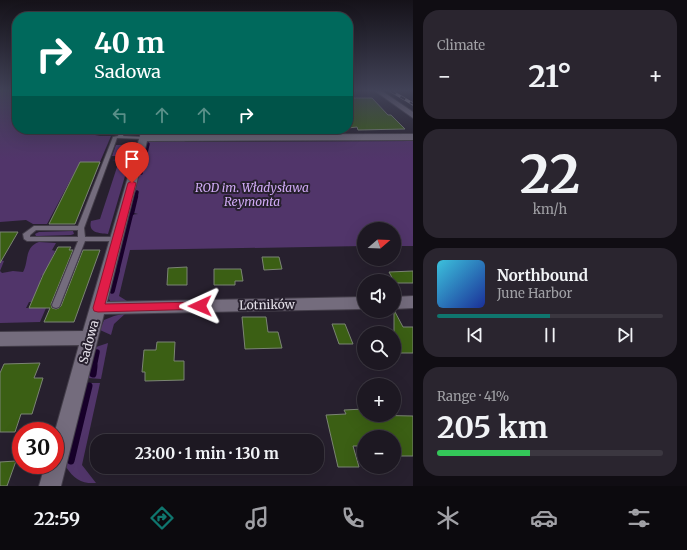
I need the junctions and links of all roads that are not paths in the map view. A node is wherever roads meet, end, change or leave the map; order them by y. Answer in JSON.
{"nodes":[{"id":1,"x":121,"y":134,"type":"edge"},
{"id":2,"x":139,"y":134,"type":"edge"},
{"id":3,"x":145,"y":134,"type":"edge"},
{"id":4,"x":287,"y":134,"type":"edge"},
{"id":5,"x":120,"y":137,"type":"junction"},
{"id":6,"x":413,"y":137,"type":"edge"},
{"id":7,"x":81,"y":228,"type":"junction"},
{"id":8,"x":82,"y":239,"type":"junction"},
{"id":9,"x":117,"y":239,"type":"junction"},
{"id":10,"x":413,"y":302,"type":"edge"},
{"id":11,"x":357,"y":303,"type":"edge"},
{"id":12,"x":401,"y":303,"type":"edge"},
{"id":13,"x":56,"y":305,"type":"dead end"},
{"id":14,"x":98,"y":308,"type":"junction"},
{"id":15,"x":0,"y":338,"type":"edge"},
{"id":16,"x":89,"y":338,"type":"junction"},
{"id":17,"x":50,"y":486,"type":"edge"}],
"edges":[{"from":1,"to":5,"type":"lane"},
{"from":2,"to":5,"type":"lane"},
{"from":3,"to":9,"type":"street","name":"Sadowa"},
{"from":4,"to":6,"type":"street"},
{"from":5,"to":7,"type":"lane"},
{"from":7,"to":8,"type":"lane"},
{"from":7,"to":8,"type":"lane"},
{"from":8,"to":9,"type":"lane"},
{"from":8,"to":13,"type":"lane"},
{"from":9,"to":14,"type":"street","name":"Sadowa"},
{"from":10,"to":12,"type":"street"},
{"from":11,"to":14,"type":"street","name":"Lotników"},
{"from":14,"to":16,"type":"street","name":"Sadowa"},
{"from":15,"to":16,"type":"street"},
{"from":16,"to":17,"type":"street","name":"Sadowa"}]}
